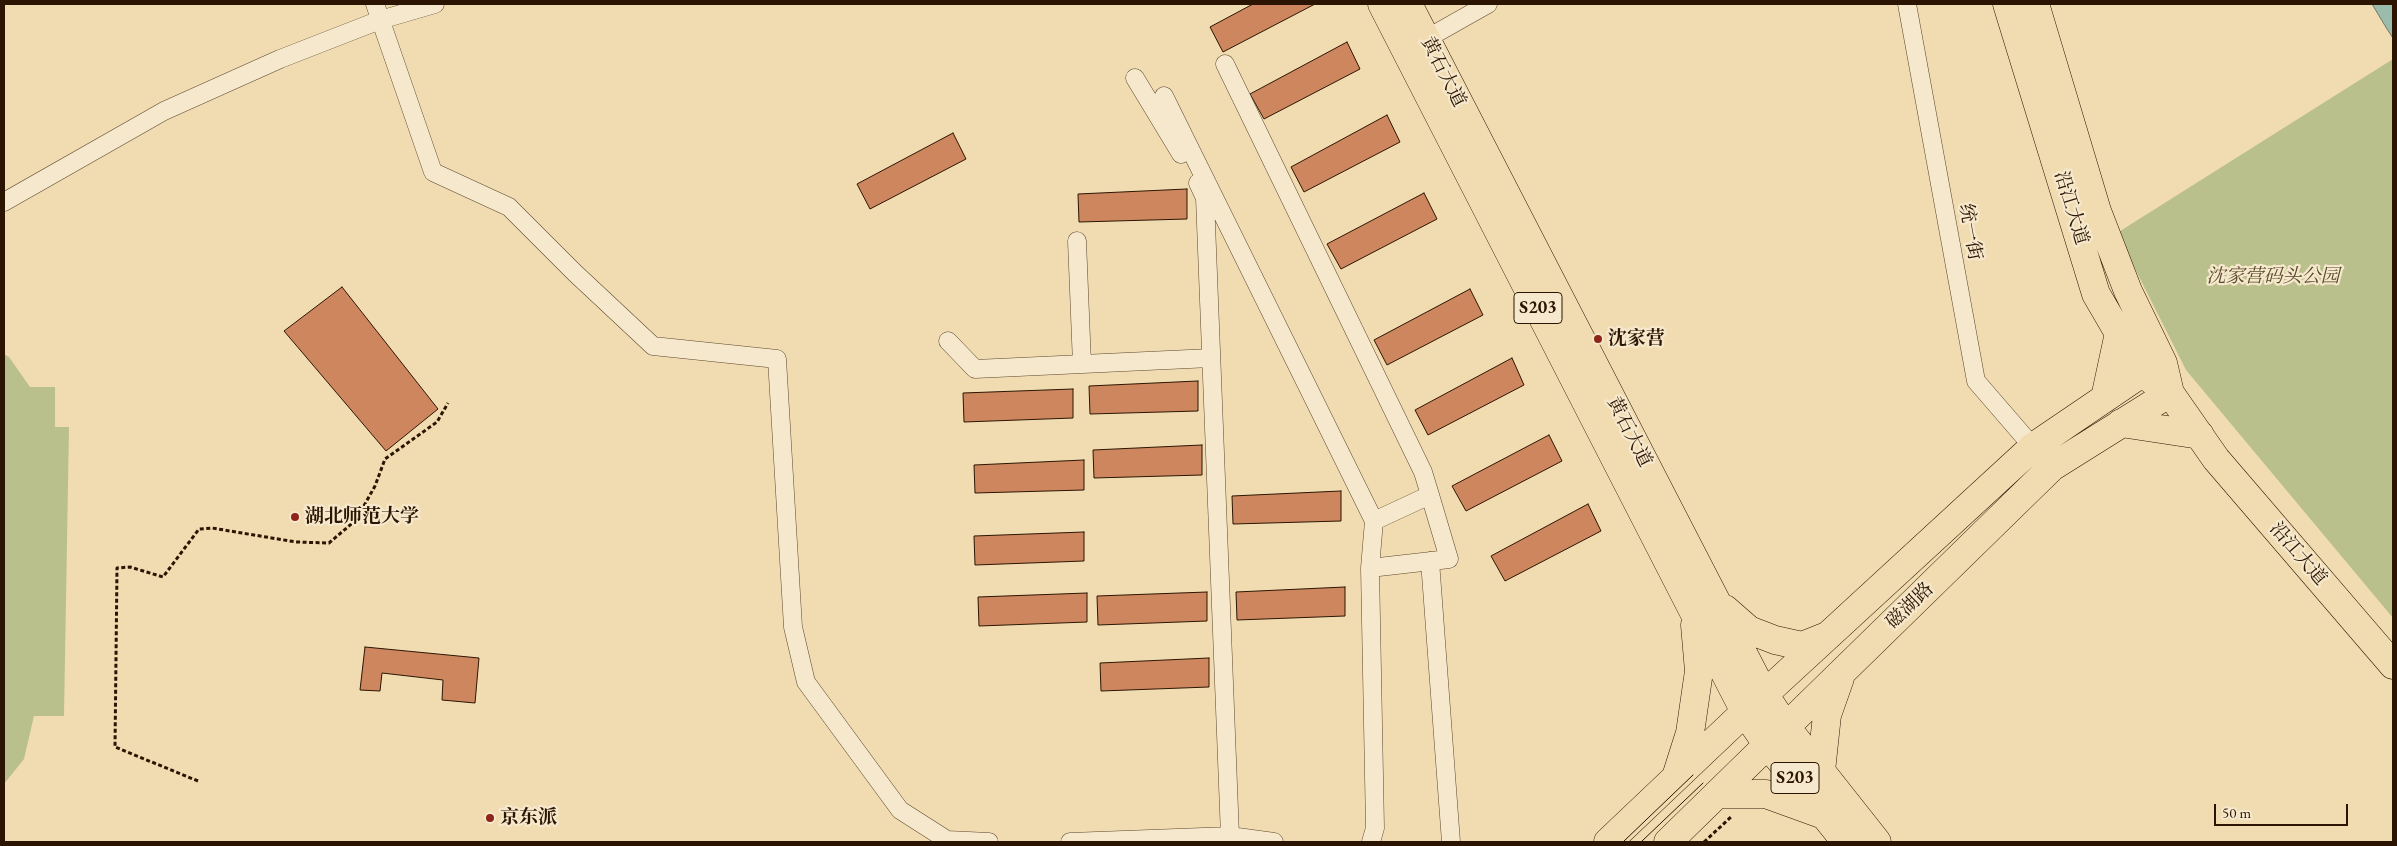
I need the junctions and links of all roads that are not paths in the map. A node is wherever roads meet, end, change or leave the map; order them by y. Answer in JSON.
{"nodes":[{"id":1,"x":435,"y":4,"type":"edge"},
{"id":2,"x":1382,"y":4,"type":"edge"},
{"id":3,"x":1408,"y":4,"type":"edge"},
{"id":4,"x":1488,"y":4,"type":"edge"},
{"id":5,"x":1907,"y":4,"type":"edge"},
{"id":6,"x":2007,"y":4,"type":"edge"},
{"id":7,"x":2035,"y":4,"type":"edge"},
{"id":8,"x":377,"y":12,"type":"edge"},
{"id":9,"x":1426,"y":39,"type":"junction"},
{"id":10,"x":1225,"y":64,"type":"dead end"},
{"id":11,"x":1135,"y":78,"type":"dead end"},
{"id":12,"x":1164,"y":96,"type":"dead end"},
{"id":13,"x":4,"y":202,"type":"edge"},
{"id":14,"x":1076,"y":241,"type":"dead end"},
{"id":15,"x":2119,"y":333,"type":"junction"},
{"id":16,"x":948,"y":341,"type":"dead end"},
{"id":17,"x":1211,"y":358,"type":"junction"},
{"id":18,"x":1082,"y":364,"type":"junction"},
{"id":19,"x":2142,"y":373,"type":"junction"},
{"id":20,"x":2170,"y":393,"type":"junction"},
{"id":21,"x":2105,"y":398,"type":"junction"},
{"id":22,"x":2122,"y":423,"type":"junction"},
{"id":23,"x":2200,"y":435,"type":"junction"},
{"id":24,"x":2033,"y":447,"type":"junction"},
{"id":25,"x":1430,"y":495,"type":"junction"},
{"id":26,"x":1374,"y":521,"type":"junction"},
{"id":27,"x":1430,"y":561,"type":"junction"},
{"id":28,"x":1370,"y":568,"type":"junction"},
{"id":29,"x":1705,"y":606,"type":"junction"},
{"id":30,"x":1828,"y":635,"type":"junction"},
{"id":31,"x":2393,"y":665,"type":"edge"},
{"id":32,"x":1841,"y":673,"type":"junction"},
{"id":33,"x":1755,"y":703,"type":"junction"},
{"id":34,"x":1777,"y":735,"type":"junction"},
{"id":35,"x":1821,"y":771,"type":"junction"},
{"id":36,"x":1676,"y":778,"type":"junction"},
{"id":37,"x":1717,"y":794,"type":"junction"},
{"id":38,"x":1825,"y":816,"type":"junction"},
{"id":39,"x":1230,"y":836,"type":"junction"},
{"id":40,"x":989,"y":842,"type":"edge"},
{"id":41,"x":1070,"y":842,"type":"edge"},
{"id":42,"x":1274,"y":842,"type":"edge"},
{"id":43,"x":1371,"y":842,"type":"edge"},
{"id":44,"x":1451,"y":842,"type":"edge"},
{"id":45,"x":1608,"y":842,"type":"edge"},
{"id":46,"x":1668,"y":842,"type":"edge"},
{"id":47,"x":1846,"y":842,"type":"edge"},
{"id":48,"x":1877,"y":842,"type":"edge"}],
"edges":[{"from":1,"to":8,"type":"street"},
{"from":2,"to":29,"type":"main road","name":"黄石大道","number":"S203"},
{"from":3,"to":9,"type":"main road","name":"黄石大道","number":"S203"},
{"from":4,"to":9,"type":"street"},
{"from":5,"to":24,"type":"street","name":"统一街"},
{"from":6,"to":15,"type":"main road","name":"沿江大道"},
{"from":7,"to":20,"type":"main road","name":"沿江大道"},
{"from":8,"to":13,"type":"street"},
{"from":8,"to":40,"type":"street"},
{"from":9,"to":29,"type":"main road","name":"黄石大道","number":"S203"},
{"from":10,"to":25,"type":"street"},
{"from":11,"to":17,"type":"street"},
{"from":12,"to":26,"type":"street"},
{"from":14,"to":18,"type":"street"},
{"from":15,"to":19,"type":"main road","name":"沿江大道"},
{"from":15,"to":21,"type":"main road"},
{"from":16,"to":18,"type":"street"},
{"from":17,"to":18,"type":"street"},
{"from":17,"to":39,"type":"street"},
{"from":19,"to":20,"type":"main road","name":"沿江大道"},
{"from":19,"to":21,"type":"main road","name":"磁湖路"},
{"from":20,"to":22,"type":"main road","name":"磁湖路"},
{"from":20,"to":23,"type":"main road","name":"沿江大道"},
{"from":21,"to":24,"type":"main road","name":"磁湖路"},
{"from":22,"to":23,"type":"main road"},
{"from":22,"to":32,"type":"main road","name":"磁湖路"},
{"from":23,"to":31,"type":"main road","name":"沿江大道"},
{"from":24,"to":30,"type":"main road","name":"磁湖路"},
{"from":25,"to":26,"type":"street"},
{"from":25,"to":27,"type":"street"},
{"from":26,"to":28,"type":"street"},
{"from":27,"to":28,"type":"street"},
{"from":27,"to":44,"type":"street"},
{"from":28,"to":43,"type":"street"},
{"from":29,"to":30,"type":"main road"},
{"from":29,"to":33,"type":"main road","name":"黄石大道","number":"S203"},
{"from":29,"to":36,"type":"main road"},
{"from":30,"to":33,"type":"main road","name":"磁湖路"},
{"from":32,"to":34,"type":"main road","name":"磁湖路"},
{"from":32,"to":35,"type":"main road"},
{"from":33,"to":34,"type":"main road","name":"黄石大道","number":"S203"},
{"from":33,"to":36,"type":"main road","name":"磁湖路"},
{"from":34,"to":35,"type":"main road","name":"黄石大道","number":"S203"},
{"from":34,"to":37,"type":"main road","name":"磁湖路"},
{"from":34,"to":38,"type":"main road","name":"黄石大道","number":"S203"},
{"from":35,"to":48,"type":"main road","name":"黄石大道","number":"S203"},
{"from":36,"to":45,"type":"main road","name":"磁湖路"},
{"from":37,"to":38,"type":"main road"},
{"from":37,"to":46,"type":"main road","name":"磁湖路"},
{"from":38,"to":47,"type":"main road","name":"黄石大道","number":"S203"},
{"from":39,"to":41,"type":"street"},
{"from":39,"to":42,"type":"street"}]}
